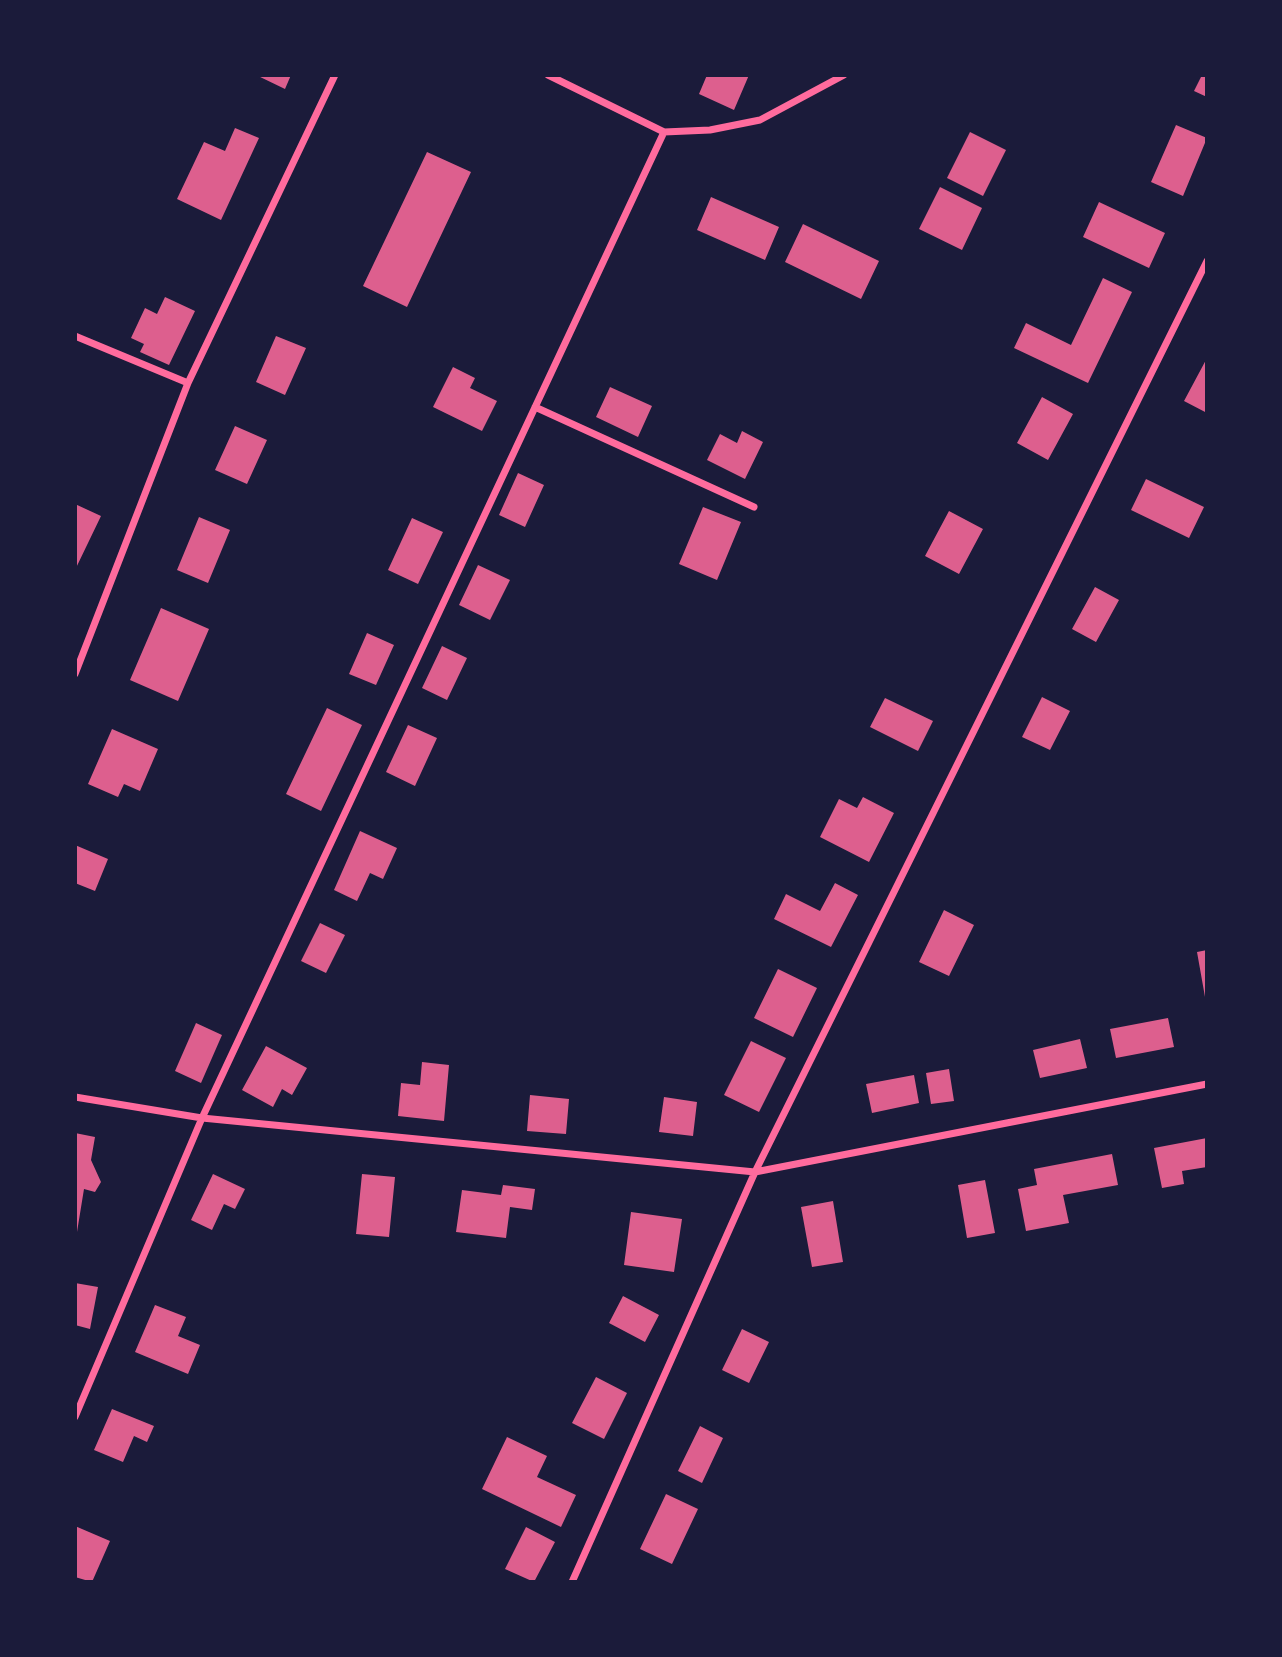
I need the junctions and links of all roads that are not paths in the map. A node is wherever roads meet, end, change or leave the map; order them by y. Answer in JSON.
{"nodes":[{"id":1,"x":335,"y":75,"type":"edge"},
{"id":2,"x":548,"y":75,"type":"edge"},
{"id":3,"x":844,"y":75,"type":"edge"},
{"id":4,"x":664,"y":132,"type":"junction"},
{"id":5,"x":1207,"y":261,"type":"edge"},
{"id":6,"x":75,"y":336,"type":"edge"},
{"id":7,"x":188,"y":383,"type":"junction"},
{"id":8,"x":535,"y":407,"type":"junction"},
{"id":9,"x":754,"y":507,"type":"dead end"},
{"id":10,"x":75,"y":674,"type":"edge"},
{"id":11,"x":1207,"y":1084,"type":"edge"},
{"id":12,"x":75,"y":1097,"type":"edge"},
{"id":13,"x":202,"y":1118,"type":"junction"},
{"id":14,"x":755,"y":1172,"type":"junction"},
{"id":15,"x":75,"y":1417,"type":"edge"},
{"id":16,"x":572,"y":1582,"type":"edge"}],
"edges":[{"from":1,"to":7,"type":"street"},
{"from":2,"to":4,"type":"street"},
{"from":3,"to":4,"type":"street"},
{"from":4,"to":8,"type":"street"},
{"from":5,"to":14,"type":"street"},
{"from":6,"to":7,"type":"street"},
{"from":7,"to":10,"type":"street"},
{"from":8,"to":9,"type":"street"},
{"from":8,"to":13,"type":"street"},
{"from":11,"to":14,"type":"street"},
{"from":12,"to":13,"type":"street"},
{"from":13,"to":14,"type":"street"},
{"from":13,"to":15,"type":"street"},
{"from":14,"to":16,"type":"street"}]}
